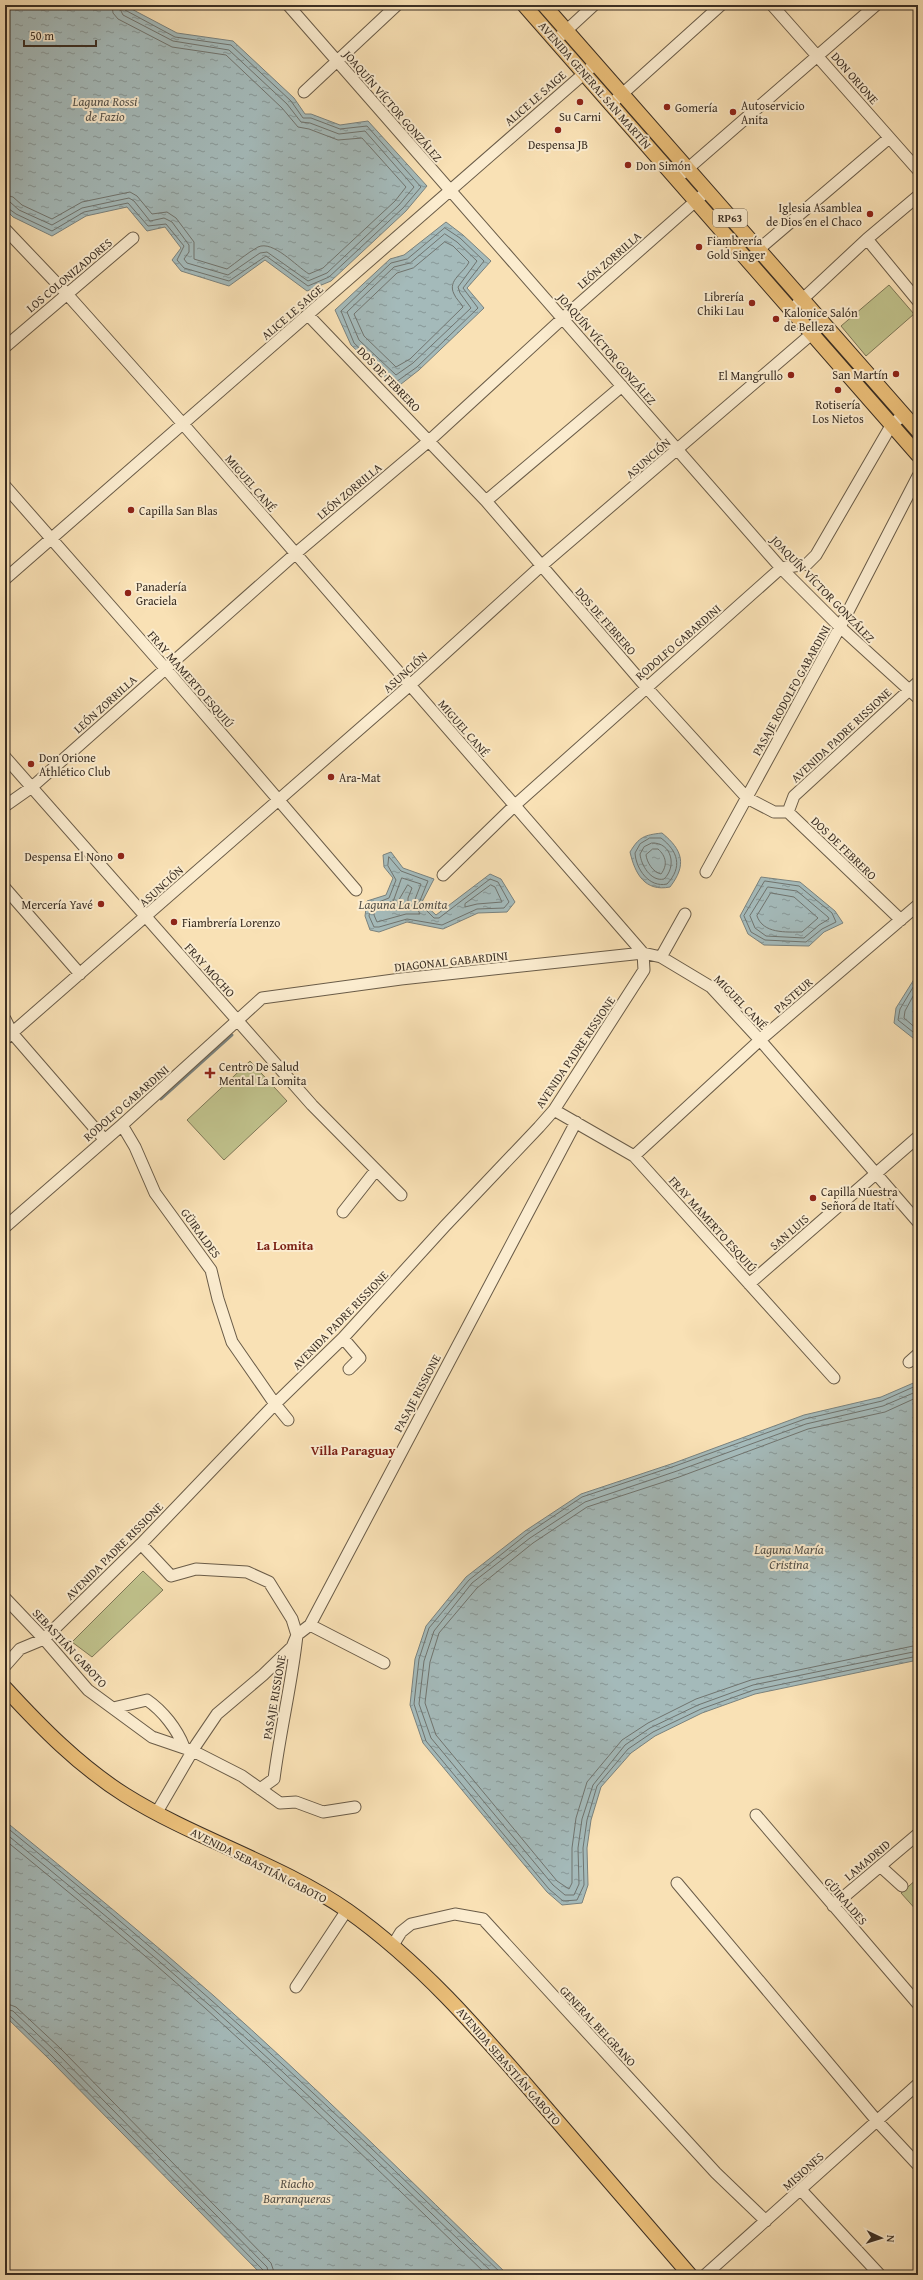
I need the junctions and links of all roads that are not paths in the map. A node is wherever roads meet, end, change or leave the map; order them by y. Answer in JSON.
{"nodes":[{"id":1,"x":288,"y":5,"type":"edge"},
{"id":2,"x":397,"y":5,"type":"edge"},
{"id":3,"x":524,"y":5,"type":"edge"},
{"id":4,"x":544,"y":5,"type":"edge"},
{"id":5,"x":594,"y":5,"type":"edge"},
{"id":6,"x":721,"y":5,"type":"edge"},
{"id":7,"x":772,"y":5,"type":"edge"},
{"id":8,"x":876,"y":5,"type":"edge"},
{"id":9,"x":566,"y":31,"type":"junction"},
{"id":10,"x":556,"y":41,"type":"junction"},
{"id":11,"x":817,"y":54,"type":"junction"},
{"id":12,"x":336,"y":60,"type":"junction"},
{"id":13,"x":595,"y":64,"type":"junction"},
{"id":14,"x":583,"y":74,"type":"junction"},
{"id":15,"x":304,"y":92,"type":"dead end"},
{"id":16,"x":621,"y":95,"type":"junction"},
{"id":17,"x":610,"y":105,"type":"junction"},
{"id":18,"x":889,"y":138,"type":"junction"},
{"id":19,"x":918,"y":170,"type":"edge"},
{"id":20,"x":682,"y":174,"type":"junction"},
{"id":21,"x":448,"y":190,"type":"junction"},
{"id":22,"x":702,"y":196,"type":"junction"},
{"id":23,"x":918,"y":196,"type":"edge"},
{"id":24,"x":5,"y":229,"type":"edge"},
{"id":25,"x":133,"y":238,"type":"dead end"},
{"id":26,"x":867,"y":239,"type":"junction"},
{"id":27,"x":758,"y":250,"type":"junction"},
{"id":28,"x":66,"y":294,"type":"junction"},
{"id":29,"x":918,"y":301,"type":"edge"},
{"id":30,"x":796,"y":306,"type":"junction"},
{"id":31,"x":308,"y":315,"type":"junction"},
{"id":32,"x":563,"y":318,"type":"junction"},
{"id":33,"x":822,"y":325,"type":"junction"},
{"id":34,"x":812,"y":334,"type":"junction"},
{"id":35,"x":5,"y":347,"type":"edge"},
{"id":36,"x":622,"y":386,"type":"junction"},
{"id":37,"x":904,"y":415,"type":"junction"},
{"id":38,"x":183,"y":424,"type":"junction"},
{"id":39,"x":892,"y":424,"type":"junction"},
{"id":40,"x":918,"y":431,"type":"edge"},
{"id":41,"x":430,"y":440,"type":"junction"},
{"id":42,"x":677,"y":450,"type":"junction"},
{"id":43,"x":918,"y":455,"type":"edge"},
{"id":44,"x":918,"y":476,"type":"edge"},
{"id":45,"x":5,"y":486,"type":"edge"},
{"id":46,"x":486,"y":502,"type":"junction"},
{"id":47,"x":51,"y":538,"type":"junction"},
{"id":48,"x":295,"y":554,"type":"junction"},
{"id":49,"x":541,"y":566,"type":"junction"},
{"id":50,"x":781,"y":568,"type":"junction"},
{"id":51,"x":5,"y":579,"type":"edge"},
{"id":52,"x":840,"y":627,"type":"junction"},
{"id":53,"x":165,"y":668,"type":"junction"},
{"id":54,"x":410,"y":685,"type":"junction"},
{"id":55,"x":914,"y":686,"type":"edge"},
{"id":56,"x":646,"y":687,"type":"junction"},
{"id":57,"x":918,"y":698,"type":"edge"},
{"id":58,"x":5,"y":758,"type":"edge"},
{"id":59,"x":32,"y":787,"type":"junction"},
{"id":60,"x":747,"y":798,"type":"junction"},
{"id":61,"x":278,"y":800,"type":"junction"},
{"id":62,"x":5,"y":806,"type":"edge"},
{"id":63,"x":514,"y":806,"type":"junction"},
{"id":64,"x":788,"y":812,"type":"junction"},
{"id":65,"x":706,"y":872,"type":"dead end"},
{"id":66,"x":443,"y":875,"type":"dead end"},
{"id":67,"x":5,"y":888,"type":"edge"},
{"id":68,"x":356,"y":890,"type":"dead end"},
{"id":69,"x":918,"y":905,"type":"edge"},
{"id":70,"x":685,"y":914,"type":"dead end"},
{"id":71,"x":146,"y":918,"type":"junction"},
{"id":72,"x":901,"y":920,"type":"junction"},
{"id":73,"x":643,"y":953,"type":"junction"},
{"id":74,"x":661,"y":957,"type":"junction"},
{"id":75,"x":80,"y":974,"type":"junction"},
{"id":76,"x":262,"y":998,"type":"joint"},
{"id":77,"x":5,"y":1019,"type":"edge"},
{"id":78,"x":238,"y":1021,"type":"junction"},
{"id":79,"x":9,"y":1036,"type":"edge"},
{"id":80,"x":760,"y":1040,"type":"junction"},
{"id":81,"x":554,"y":1110,"type":"junction"},
{"id":82,"x":576,"y":1122,"type":"junction"},
{"id":83,"x":122,"y":1125,"type":"junction"},
{"id":84,"x":918,"y":1137,"type":"edge"},
{"id":85,"x":104,"y":1139,"type":"junction"},
{"id":86,"x":634,"y":1156,"type":"junction"},
{"id":87,"x":376,"y":1170,"type":"junction"},
{"id":88,"x":877,"y":1174,"type":"junction"},
{"id":89,"x":401,"y":1195,"type":"dead end"},
{"id":90,"x":343,"y":1212,"type":"dead end"},
{"id":91,"x":918,"y":1222,"type":"edge"},
{"id":92,"x":5,"y":1227,"type":"edge"},
{"id":93,"x":749,"y":1284,"type":"junction"},
{"id":94,"x":343,"y":1338,"type":"junction"},
{"id":95,"x":918,"y":1354,"type":"edge"},
{"id":96,"x":909,"y":1362,"type":"dead end"},
{"id":97,"x":349,"y":1369,"type":"dead end"},
{"id":98,"x":834,"y":1378,"type":"dead end"},
{"id":99,"x":275,"y":1404,"type":"junction"},
{"id":100,"x":288,"y":1420,"type":"dead end"},
{"id":101,"x":141,"y":1544,"type":"junction"},
{"id":102,"x":5,"y":1598,"type":"edge"},
{"id":103,"x":310,"y":1625,"type":"junction"},
{"id":104,"x":297,"y":1635,"type":"junction"},
{"id":105,"x":44,"y":1639,"type":"junction"},
{"id":106,"x":384,"y":1663,"type":"dead end"},
{"id":107,"x":5,"y":1666,"type":"edge"},
{"id":108,"x":5,"y":1688,"type":"edge"},
{"id":109,"x":113,"y":1708,"type":"junction"},
{"id":110,"x":189,"y":1749,"type":"junction"},
{"id":111,"x":260,"y":1789,"type":"junction"},
{"id":112,"x":355,"y":1807,"type":"dead end"},
{"id":113,"x":157,"y":1812,"type":"junction"},
{"id":114,"x":756,"y":1815,"type":"dead end"},
{"id":115,"x":918,"y":1834,"type":"edge"},
{"id":116,"x":880,"y":1866,"type":"junction"},
{"id":117,"x":677,"y":1883,"type":"dead end"},
{"id":118,"x":902,"y":1886,"type":"dead end"},
{"id":119,"x":833,"y":1906,"type":"junction"},
{"id":120,"x":347,"y":1910,"type":"junction"},
{"id":121,"x":393,"y":1945,"type":"junction"},
{"id":122,"x":296,"y":1987,"type":"dead end"},
{"id":123,"x":918,"y":2004,"type":"edge"},
{"id":124,"x":918,"y":2084,"type":"edge"},
{"id":125,"x":877,"y":2120,"type":"junction"},
{"id":126,"x":918,"y":2165,"type":"edge"},
{"id":127,"x":802,"y":2190,"type":"junction"},
{"id":128,"x":766,"y":2221,"type":"junction"},
{"id":129,"x":690,"y":2275,"type":"edge"},
{"id":130,"x":705,"y":2275,"type":"edge"},
{"id":131,"x":880,"y":2275,"type":"edge"}],
"edges":[{"from":1,"to":12,"type":"street","name":"JOAQUÍN VÍCTOR GONZÁLEZ"},
{"from":2,"to":12,"type":"street"},
{"from":3,"to":10,"type":"main road","name":"AVENIDA GENERAL SAN MARTÍN","number":"RP63"},
{"from":4,"to":9,"type":"main road","name":"AVENIDA GENERAL SAN MARTÍN","number":"RP63"},
{"from":5,"to":9,"type":"street"},
{"from":6,"to":16,"type":"street"},
{"from":7,"to":11,"type":"street","name":"DON ORIONE"},
{"from":8,"to":11,"type":"street"},
{"from":9,"to":10,"type":"street"},
{"from":9,"to":13,"type":"main road","name":"AVENIDA GENERAL SAN MARTÍN","number":"RP63"},
{"from":10,"to":14,"type":"main road","name":"AVENIDA GENERAL SAN MARTÍN","number":"RP63"},
{"from":11,"to":18,"type":"street","name":"DON ORIONE"},
{"from":11,"to":20,"type":"street"},
{"from":12,"to":15,"type":"street"},
{"from":12,"to":21,"type":"street","name":"JOAQUÍN VÍCTOR GONZÁLEZ"},
{"from":13,"to":14,"type":"street","name":"ALICE LE SAIGE"},
{"from":13,"to":16,"type":"main road","name":"AVENIDA GENERAL SAN MARTÍN","number":"RP63"},
{"from":14,"to":17,"type":"main road","name":"AVENIDA GENERAL SAN MARTÍN","number":"RP63"},
{"from":14,"to":21,"type":"street","name":"ALICE LE SAIGE"},
{"from":16,"to":17,"type":"street"},
{"from":16,"to":20,"type":"main road","name":"AVENIDA GENERAL SAN MARTÍN","number":"RP63"},
{"from":17,"to":20,"type":"main road","name":"AVENIDA GENERAL SAN MARTÍN","number":"RP63"},
{"from":18,"to":19,"type":"street","name":"DON ORIONE"},
{"from":18,"to":27,"type":"street"},
{"from":20,"to":22,"type":"main road","name":"AVENIDA GENERAL SAN MARTÍN","number":"RP63"},
{"from":21,"to":31,"type":"street","name":"ALICE LE SAIGE"},
{"from":21,"to":32,"type":"street","name":"JOAQUÍN VÍCTOR GONZÁLEZ"},
{"from":22,"to":27,"type":"main road","name":"AVENIDA GENERAL SAN MARTÍN","number":"RP63"},
{"from":22,"to":30,"type":"main road","name":"AVENIDA GENERAL SAN MARTÍN","number":"RP63"},
{"from":22,"to":32,"type":"street","name":"LEÓN ZORRILLA"},
{"from":23,"to":26,"type":"street"},
{"from":24,"to":28,"type":"street","name":"MIGUEL CANÉ"},
{"from":25,"to":28,"type":"street","name":"LOS COLONIZADORES"},
{"from":26,"to":29,"type":"street"},
{"from":26,"to":30,"type":"street"},
{"from":27,"to":30,"type":"main road","name":"AVENIDA GENERAL SAN MARTÍN","number":"RP63"},
{"from":28,"to":35,"type":"street","name":"LOS COLONIZADORES"},
{"from":28,"to":38,"type":"street","name":"MIGUEL CANÉ"},
{"from":30,"to":33,"type":"main road","name":"AVENIDA GENERAL SAN MARTÍN","number":"RP63"},
{"from":30,"to":34,"type":"main road","name":"AVENIDA GENERAL SAN MARTÍN","number":"RP63"},
{"from":31,"to":38,"type":"street","name":"ALICE LE SAIGE"},
{"from":31,"to":41,"type":"street","name":"DOS DE FEBRERO"},
{"from":32,"to":36,"type":"street","name":"JOAQUÍN VÍCTOR GONZÁLEZ"},
{"from":32,"to":41,"type":"street","name":"LEÓN ZORRILLA"},
{"from":33,"to":34,"type":"street","name":"ASUNCIÓN"},
{"from":33,"to":37,"type":"main road","name":"AVENIDA GENERAL SAN MARTÍN","number":"RP63"},
{"from":34,"to":39,"type":"main road","name":"AVENIDA GENERAL SAN MARTÍN","number":"RP63"},
{"from":34,"to":42,"type":"street","name":"ASUNCIÓN"},
{"from":36,"to":42,"type":"street","name":"JOAQUÍN VÍCTOR GONZÁLEZ"},
{"from":36,"to":46,"type":"street"},
{"from":37,"to":39,"type":"street"},
{"from":37,"to":40,"type":"main road","name":"AVENIDA GENERAL SAN MARTÍN","number":"RP63"},
{"from":38,"to":47,"type":"street","name":"ALICE LE SAIGE"},
{"from":38,"to":48,"type":"street","name":"MIGUEL CANÉ"},
{"from":39,"to":43,"type":"main road","name":"AVENIDA GENERAL SAN MARTÍN","number":"RP63"},
{"from":39,"to":50,"type":"street"},
{"from":41,"to":46,"type":"street","name":"DOS DE FEBRERO"},
{"from":41,"to":48,"type":"street","name":"LEÓN ZORRILLA"},
{"from":42,"to":49,"type":"street","name":"ASUNCIÓN"},
{"from":42,"to":50,"type":"street","name":"JOAQUÍN VÍCTOR GONZÁLEZ"},
{"from":44,"to":52,"type":"street","name":"PASAJE RODOLFO GABARDINI"},
{"from":45,"to":47,"type":"street","name":"FRAY MAMERTO ESQUIÚ"},
{"from":46,"to":49,"type":"street","name":"DOS DE FEBRERO"},
{"from":47,"to":51,"type":"street","name":"ALICE LE SAIGE"},
{"from":47,"to":53,"type":"street","name":"FRAY MAMERTO ESQUIÚ"},
{"from":48,"to":53,"type":"street","name":"LEÓN ZORRILLA"},
{"from":48,"to":54,"type":"street","name":"MIGUEL CANÉ"},
{"from":49,"to":54,"type":"street","name":"ASUNCIÓN"},
{"from":49,"to":56,"type":"street","name":"DOS DE FEBRERO"},
{"from":50,"to":52,"type":"street","name":"JOAQUÍN VÍCTOR GONZÁLEZ"},
{"from":50,"to":56,"type":"street","name":"RODOLFO GABARDINI"},
{"from":52,"to":55,"type":"street","name":"JOAQUÍN VÍCTOR GONZÁLEZ"},
{"from":52,"to":60,"type":"street","name":"PASAJE RODOLFO GABARDINI"},
{"from":53,"to":59,"type":"street","name":"LEÓN ZORRILLA"},
{"from":53,"to":61,"type":"street","name":"FRAY MAMERTO ESQUIÚ"},
{"from":54,"to":61,"type":"street","name":"ASUNCIÓN"},
{"from":54,"to":63,"type":"street","name":"MIGUEL CANÉ"},
{"from":55,"to":57,"type":"street","name":"JOAQUÍN VÍCTOR GONZÁLEZ"},
{"from":55,"to":64,"type":"street","name":"AVENIDA PADRE RISSIONE"},
{"from":56,"to":60,"type":"street","name":"DOS DE FEBRERO"},
{"from":56,"to":63,"type":"street","name":"RODOLFO GABARDINI"},
{"from":58,"to":59,"type":"street","name":"FRAY MOCHO"},
{"from":59,"to":62,"type":"street","name":"LEÓN ZORRILLA"},
{"from":59,"to":71,"type":"street","name":"FRAY MOCHO"},
{"from":60,"to":64,"type":"street","name":"DOS DE FEBRERO"},
{"from":60,"to":65,"type":"street","name":"PASAJE RODOLFO GABARDINI"},
{"from":61,"to":68,"type":"street","name":"FRAY MAMERTO ESQUIÚ"},
{"from":61,"to":71,"type":"street","name":"ASUNCIÓN"},
{"from":63,"to":66,"type":"street","name":"RODOLFO GABARDINI"},
{"from":63,"to":73,"type":"street","name":"MIGUEL CANÉ"},
{"from":64,"to":72,"type":"street","name":"DOS DE FEBRERO"},
{"from":67,"to":75,"type":"street"},
{"from":69,"to":72,"type":"street","name":"PASTEUR"},
{"from":70,"to":74,"type":"street"},
{"from":71,"to":75,"type":"street","name":"ASUNCIÓN"},
{"from":71,"to":78,"type":"street","name":"FRAY MOCHO"},
{"from":72,"to":80,"type":"street","name":"PASTEUR"},
{"from":73,"to":74,"type":"street","name":"MIGUEL CANÉ"},
{"from":73,"to":76,"type":"street","name":"DIAGONAL GABARDINI"},
{"from":73,"to":81,"type":"street","name":"AVENIDA PADRE RISSIONE"},
{"from":74,"to":80,"type":"street","name":"MIGUEL CANÉ"},
{"from":75,"to":79,"type":"street","name":"ASUNCIÓN"},
{"from":76,"to":78,"type":"street","name":"RODOLFO GABARDINI"},
{"from":77,"to":79,"type":"street"},
{"from":78,"to":83,"type":"street","name":"RODOLFO GABARDINI"},
{"from":78,"to":87,"type":"street","name":"FRAY MOCHO"},
{"from":79,"to":85,"type":"street"},
{"from":80,"to":86,"type":"street","name":"PASTEUR"},
{"from":80,"to":88,"type":"street","name":"MIGUEL CANÉ"},
{"from":81,"to":82,"type":"street","name":"FRAY MAMERTO ESQUIÚ"},
{"from":81,"to":94,"type":"street","name":"AVENIDA PADRE RISSIONE"},
{"from":82,"to":86,"type":"street","name":"FRAY MAMERTO ESQUIÚ"},
{"from":82,"to":103,"type":"street","name":"PASAJE RISSIONE"},
{"from":83,"to":85,"type":"street","name":"RODOLFO GABARDINI"},
{"from":83,"to":99,"type":"street","name":"GÜIRALDES"},
{"from":84,"to":88,"type":"street","name":"SAN LUIS"},
{"from":85,"to":92,"type":"street","name":"RODOLFO GABARDINI"},
{"from":86,"to":93,"type":"street","name":"FRAY MAMERTO ESQUIÚ"},
{"from":87,"to":89,"type":"street","name":"FRAY MOCHO"},
{"from":87,"to":90,"type":"street"},
{"from":88,"to":91,"type":"street","name":"MIGUEL CANÉ"},
{"from":88,"to":93,"type":"street","name":"SAN LUIS"},
{"from":93,"to":98,"type":"street","name":"FRAY MAMERTO ESQUIÚ"},
{"from":94,"to":97,"type":"street"},
{"from":94,"to":99,"type":"street","name":"AVENIDA PADRE RISSIONE"},
{"from":95,"to":96,"type":"street"},
{"from":99,"to":100,"type":"street","name":"GÜIRALDES"},
{"from":99,"to":101,"type":"street","name":"AVENIDA PADRE RISSIONE"},
{"from":101,"to":104,"type":"street"},
{"from":101,"to":105,"type":"street","name":"AVENIDA PADRE RISSIONE"},
{"from":102,"to":105,"type":"street","name":"SEBASTIÁN GABOTO"},
{"from":103,"to":104,"type":"street","name":"PASAJE RISSIONE"},
{"from":103,"to":106,"type":"street"},
{"from":104,"to":110,"type":"street"},
{"from":104,"to":111,"type":"street","name":"PASAJE RISSIONE"},
{"from":105,"to":107,"type":"street","name":"AVENIDA PADRE RISSIONE"},
{"from":105,"to":109,"type":"street","name":"SEBASTIÁN GABOTO"},
{"from":108,"to":113,"type":"main road","name":"AVENIDA SEBASTIÁN GABOTO"},
{"from":109,"to":110,"type":"street","name":"SEBASTIÁN GABOTO"},
{"from":109,"to":110,"type":"street"},
{"from":110,"to":111,"type":"street","name":"SEBASTIÁN GABOTO"},
{"from":110,"to":113,"type":"street"},
{"from":111,"to":112,"type":"street","name":"SEBASTIÁN GABOTO"},
{"from":113,"to":120,"type":"main road","name":"AVENIDA SEBASTIÁN GABOTO"},
{"from":114,"to":119,"type":"street","name":"GÜIRALDES"},
{"from":115,"to":116,"type":"street","name":"LAMADRID"},
{"from":116,"to":118,"type":"street"},
{"from":116,"to":119,"type":"street","name":"LAMADRID"},
{"from":117,"to":125,"type":"street"},
{"from":119,"to":123,"type":"street","name":"GÜIRALDES"},
{"from":120,"to":121,"type":"main road","name":"AVENIDA SEBASTIÁN GABOTO"},
{"from":120,"to":122,"type":"street"},
{"from":121,"to":128,"type":"street","name":"GENERAL BELGRANO"},
{"from":121,"to":129,"type":"main road","name":"AVENIDA SEBASTIÁN GABOTO"},
{"from":124,"to":125,"type":"street","name":"MISIONES"},
{"from":125,"to":126,"type":"street"},
{"from":125,"to":127,"type":"street","name":"MISIONES"},
{"from":127,"to":128,"type":"street","name":"MISIONES"},
{"from":127,"to":131,"type":"street"},
{"from":128,"to":130,"type":"street","name":"MISIONES"}]}
